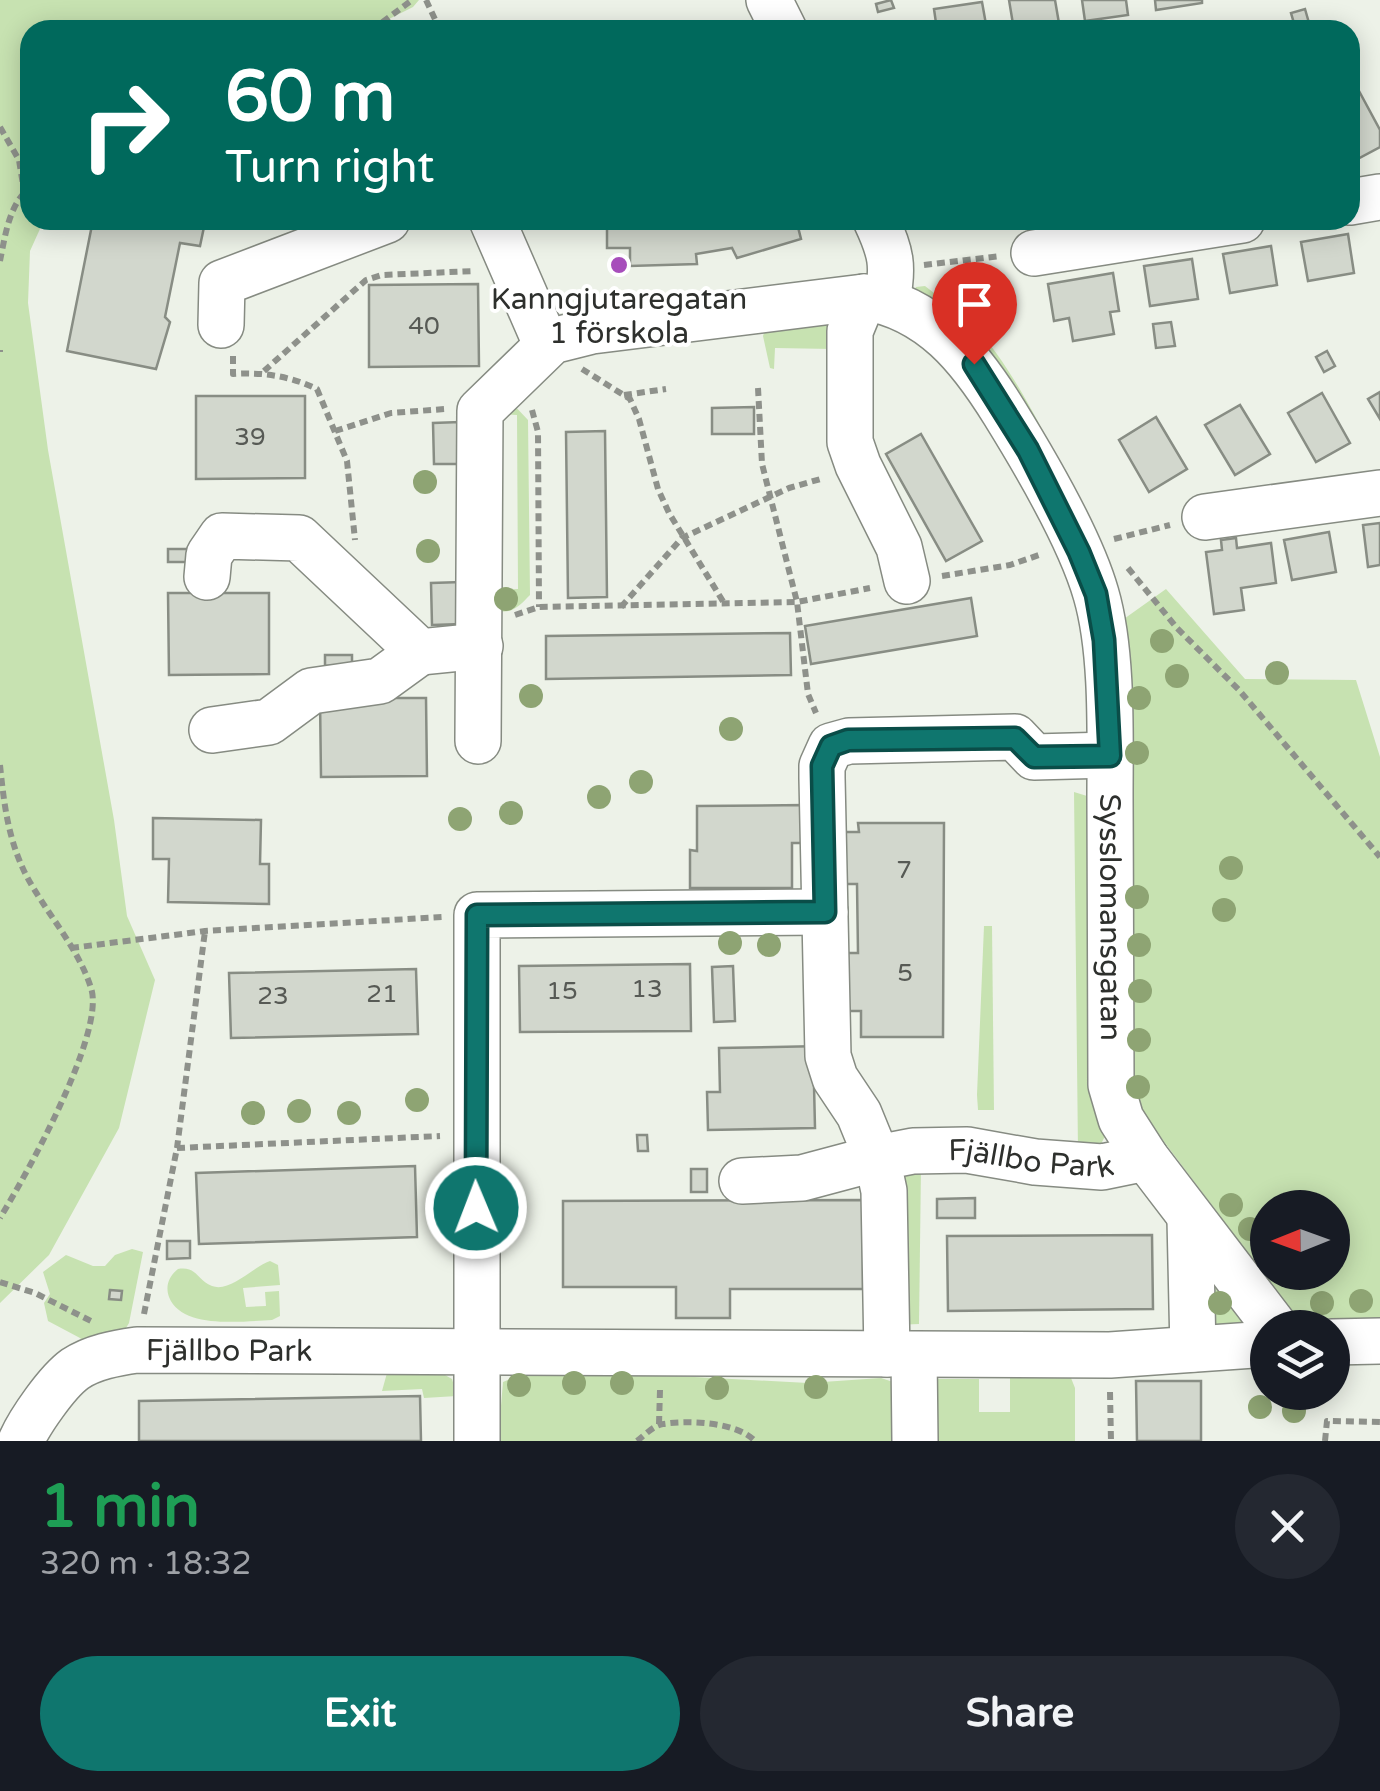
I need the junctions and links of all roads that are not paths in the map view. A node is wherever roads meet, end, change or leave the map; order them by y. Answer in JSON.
{"nodes":[{"id":1,"x":361,"y":230,"type":"edge"},
{"id":2,"x":496,"y":230,"type":"edge"},
{"id":3,"x":881,"y":230,"type":"edge"},
{"id":4,"x":1177,"y":230,"type":"edge"},
{"id":5,"x":1034,"y":252,"type":"road end"},
{"id":6,"x":881,"y":289,"type":"junction"},
{"id":7,"x":222,"y":325,"type":"road end"},
{"id":8,"x":549,"y":343,"type":"junction"},
{"id":9,"x":1380,"y":493,"type":"edge"},
{"id":10,"x":1205,"y":517,"type":"road end"},
{"id":11,"x":207,"y":578,"type":"dead end"},
{"id":12,"x":907,"y":580,"type":"road end"},
{"id":13,"x":368,"y":602,"type":"junction"},
{"id":14,"x":480,"y":636,"type":"junction"},
{"id":15,"x":420,"y":652,"type":"junction"},
{"id":16,"x":362,"y":684,"type":"junction"},
{"id":17,"x":212,"y":730,"type":"dead end"},
{"id":18,"x":478,"y":741,"type":"dead end"},
{"id":19,"x":1110,"y":756,"type":"junction"},
{"id":20,"x":825,"y":912,"type":"junction"},
{"id":21,"x":876,"y":1158,"type":"junction"},
{"id":22,"x":1146,"y":1158,"type":"junction"},
{"id":23,"x":742,"y":1181,"type":"dead end"},
{"id":24,"x":1190,"y":1220,"type":"junction"},
{"id":25,"x":1262,"y":1310,"type":"edge"},
{"id":26,"x":1380,"y":1341,"type":"edge"},
{"id":27,"x":1350,"y":1342,"type":"edge"},
{"id":28,"x":1250,"y":1345,"type":"edge"},
{"id":29,"x":1193,"y":1349,"type":"junction"},
{"id":30,"x":478,"y":1352,"type":"junction"},
{"id":31,"x":901,"y":1355,"type":"junction"},
{"id":32,"x":21,"y":1441,"type":"edge"},
{"id":33,"x":478,"y":1441,"type":"edge"},
{"id":34,"x":915,"y":1441,"type":"edge"}],
"edges":[{"from":1,"to":7,"type":"street"},
{"from":2,"to":8,"type":"street"},
{"from":3,"to":6,"type":"street"},
{"from":4,"to":5,"type":"street"},
{"from":6,"to":8,"type":"street"},
{"from":6,"to":12,"type":"street"},
{"from":6,"to":19,"type":"street","name":"Sysslomansgatan"},
{"from":8,"to":14,"type":"street"},
{"from":9,"to":10,"type":"street"},
{"from":11,"to":13,"type":"street"},
{"from":13,"to":15,"type":"street"},
{"from":13,"to":16,"type":"street"},
{"from":14,"to":15,"type":"street"},
{"from":14,"to":18,"type":"street"},
{"from":15,"to":16,"type":"street"},
{"from":16,"to":17,"type":"street"},
{"from":19,"to":20,"type":"street"},
{"from":19,"to":22,"type":"street","name":"Sysslomansgatan"},
{"from":20,"to":21,"type":"street"},
{"from":20,"to":30,"type":"street"},
{"from":21,"to":22,"type":"street","name":"Fjällbo Park"},
{"from":21,"to":23,"type":"street","name":"Fjällbo Park"},
{"from":21,"to":31,"type":"street"},
{"from":22,"to":24,"type":"street","name":"Sysslomansgatan"},
{"from":24,"to":25,"type":"street","name":"Sysslomansgatan"},
{"from":24,"to":29,"type":"street"},
{"from":26,"to":27,"type":"street"},
{"from":28,"to":29,"type":"street"},
{"from":29,"to":31,"type":"street","name":"Fjällbo Park"},
{"from":30,"to":31,"type":"street","name":"Fjällbo Park"},
{"from":30,"to":32,"type":"street","name":"Fjällbo Park"},
{"from":30,"to":33,"type":"street"},
{"from":31,"to":34,"type":"street"}]}
